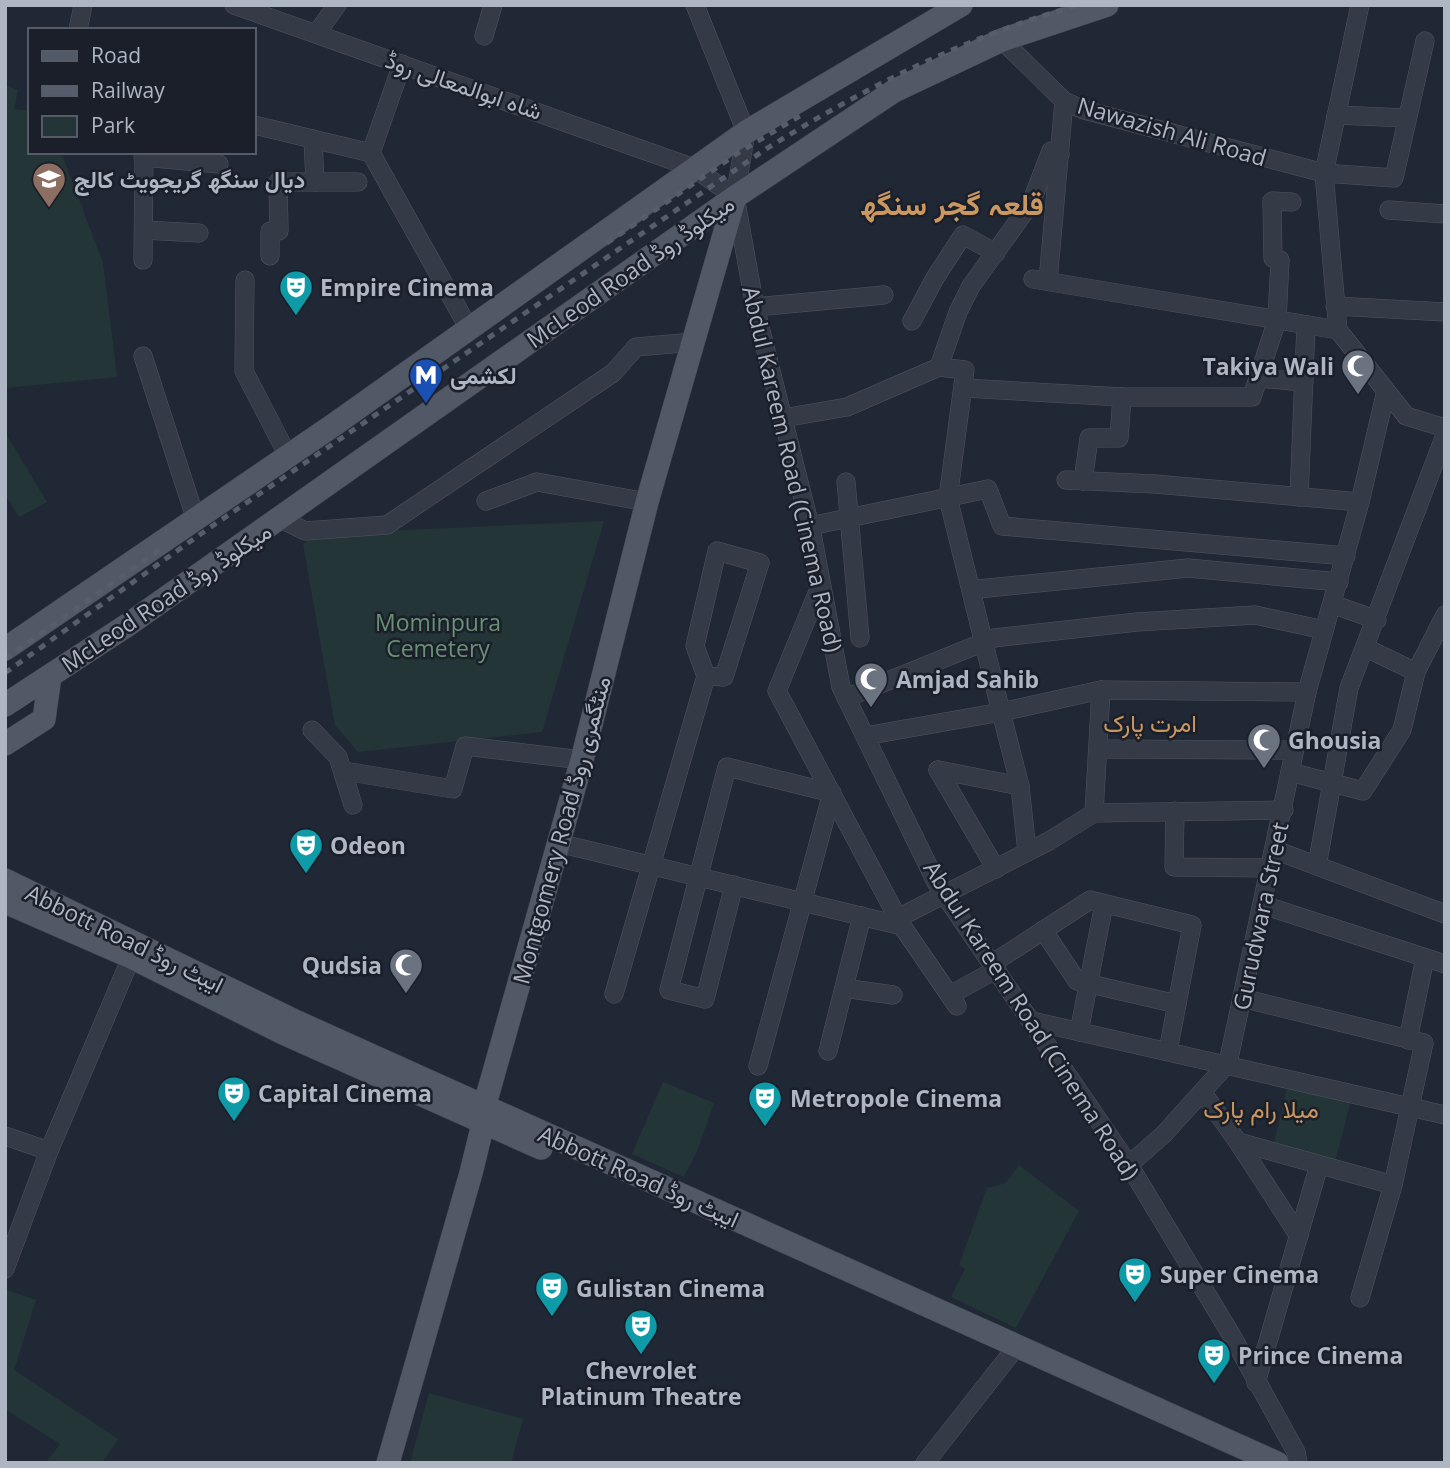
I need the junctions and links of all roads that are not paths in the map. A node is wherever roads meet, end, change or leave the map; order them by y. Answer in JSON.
{"nodes":[{"id":1,"x":83,"y":5,"type":"edge"},
{"id":2,"x":234,"y":5,"type":"edge"},
{"id":3,"x":337,"y":5,"type":"edge"},
{"id":4,"x":493,"y":5,"type":"edge"},
{"id":5,"x":695,"y":5,"type":"edge"},
{"id":6,"x":1037,"y":5,"type":"edge"},
{"id":7,"x":1107,"y":5,"type":"edge"},
{"id":8,"x":1360,"y":5,"type":"edge"},
{"id":9,"x":959,"y":6,"type":"edge"},
{"id":10,"x":1053,"y":23,"type":"junction"},
{"id":11,"x":78,"y":28,"type":"edge"},
{"id":12,"x":316,"y":34,"type":"junction"},
{"id":13,"x":484,"y":36,"type":"dead end"},
{"id":14,"x":1002,"y":40,"type":"junction"},
{"id":15,"x":1425,"y":41,"type":"dead end"},
{"id":16,"x":402,"y":64,"type":"junction"},
{"id":17,"x":1064,"y":101,"type":"junction"},
{"id":18,"x":1336,"y":116,"type":"junction"},
{"id":19,"x":1407,"y":118,"type":"junction"},
{"id":20,"x":256,"y":125,"type":"edge"},
{"id":21,"x":746,"y":132,"type":"junction"},
{"id":22,"x":313,"y":139,"type":"junction"},
{"id":23,"x":371,"y":152,"type":"junction"},
{"id":24,"x":143,"y":154,"type":"edge"},
{"id":25,"x":1060,"y":154,"type":"junction"},
{"id":26,"x":219,"y":164,"type":"dead end"},
{"id":27,"x":694,"y":168,"type":"junction"},
{"id":28,"x":1324,"y":173,"type":"junction"},
{"id":29,"x":315,"y":182,"type":"junction"},
{"id":30,"x":358,"y":182,"type":"dead end"},
{"id":31,"x":735,"y":197,"type":"junction"},
{"id":32,"x":1292,"y":202,"type":"dead end"},
{"id":33,"x":1389,"y":210,"type":"dead end"},
{"id":34,"x":1445,"y":214,"type":"edge"},
{"id":35,"x":144,"y":230,"type":"junction"},
{"id":36,"x":200,"y":233,"type":"dead end"},
{"id":37,"x":996,"y":253,"type":"junction"},
{"id":38,"x":270,"y":256,"type":"dead end"},
{"id":39,"x":143,"y":260,"type":"dead end"},
{"id":40,"x":245,"y":280,"type":"dead end"},
{"id":41,"x":884,"y":295,"type":"dead end"},
{"id":42,"x":1335,"y":306,"type":"junction"},
{"id":43,"x":755,"y":307,"type":"junction"},
{"id":44,"x":1445,"y":312,"type":"edge"},
{"id":45,"x":1277,"y":320,"type":"junction"},
{"id":46,"x":912,"y":321,"type":"dead end"},
{"id":47,"x":1306,"y":325,"type":"junction"},
{"id":48,"x":468,"y":327,"type":"junction"},
{"id":49,"x":1338,"y":330,"type":"junction"},
{"id":50,"x":694,"y":342,"type":"junction"},
{"id":51,"x":143,"y":356,"type":"dead end"},
{"id":52,"x":939,"y":367,"type":"junction"},
{"id":53,"x":1258,"y":379,"type":"junction"},
{"id":54,"x":1304,"y":382,"type":"junction"},
{"id":55,"x":964,"y":388,"type":"junction"},
{"id":56,"x":1386,"y":391,"type":"junction"},
{"id":57,"x":1122,"y":397,"type":"junction"},
{"id":58,"x":783,"y":418,"type":"junction"},
{"id":59,"x":1445,"y":428,"type":"edge"},
{"id":60,"x":1445,"y":435,"type":"edge"},
{"id":61,"x":288,"y":456,"type":"junction"},
{"id":62,"x":846,"y":482,"type":"dead end"},
{"id":63,"x":1299,"y":497,"type":"junction"},
{"id":64,"x":947,"y":498,"type":"junction"},
{"id":65,"x":486,"y":501,"type":"dead end"},
{"id":66,"x":647,"y":502,"type":"junction"},
{"id":67,"x":1360,"y":502,"type":"junction"},
{"id":68,"x":195,"y":517,"type":"junction"},
{"id":69,"x":281,"y":519,"type":"junction"},
{"id":70,"x":849,"y":519,"type":"junction"},
{"id":71,"x":810,"y":526,"type":"junction"},
{"id":72,"x":1346,"y":556,"type":"junction"},
{"id":73,"x":1339,"y":582,"type":"junction"},
{"id":74,"x":821,"y":584,"type":"junction"},
{"id":75,"x":978,"y":589,"type":"dead end"},
{"id":76,"x":1332,"y":604,"type":"junction"},
{"id":77,"x":1445,"y":615,"type":"edge"},
{"id":78,"x":1377,"y":620,"type":"junction"},
{"id":79,"x":1324,"y":630,"type":"junction"},
{"id":80,"x":860,"y":638,"type":"dead end"},
{"id":81,"x":984,"y":643,"type":"junction"},
{"id":82,"x":1366,"y":648,"type":"junction"},
{"id":83,"x":5,"y":649,"type":"edge"},
{"id":84,"x":1416,"y":672,"type":"junction"},
{"id":85,"x":50,"y":676,"type":"junction"},
{"id":86,"x":706,"y":676,"type":"junction"},
{"id":87,"x":1101,"y":690,"type":"junction"},
{"id":88,"x":1307,"y":692,"type":"junction"},
{"id":89,"x":846,"y":698,"type":"junction"},
{"id":90,"x":5,"y":705,"type":"edge"},
{"id":91,"x":1001,"y":712,"type":"junction"},
{"id":92,"x":312,"y":730,"type":"dead end"},
{"id":93,"x":864,"y":736,"type":"junction"},
{"id":94,"x":5,"y":744,"type":"edge"},
{"id":95,"x":1100,"y":749,"type":"junction"},
{"id":96,"x":1294,"y":750,"type":"junction"},
{"id":97,"x":582,"y":760,"type":"junction"},
{"id":98,"x":344,"y":771,"type":"junction"},
{"id":99,"x":1290,"y":772,"type":"junction"},
{"id":100,"x":1332,"y":782,"type":"junction"},
{"id":101,"x":1020,"y":786,"type":"junction"},
{"id":102,"x":832,"y":793,"type":"junction"},
{"id":103,"x":353,"y":805,"type":"dead end"},
{"id":104,"x":1284,"y":810,"type":"junction"},
{"id":105,"x":1175,"y":811,"type":"junction"},
{"id":106,"x":1094,"y":813,"type":"junction"},
{"id":107,"x":558,"y":843,"type":"junction"},
{"id":108,"x":1027,"y":852,"type":"junction"},
{"id":109,"x":1273,"y":859,"type":"junction"},
{"id":110,"x":649,"y":864,"type":"junction"},
{"id":111,"x":1317,"y":866,"type":"junction"},
{"id":112,"x":996,"y":869,"type":"junction"},
{"id":113,"x":699,"y":876,"type":"junction"},
{"id":114,"x":5,"y":880,"type":"edge"},
{"id":115,"x":734,"y":885,"type":"junction"},
{"id":116,"x":945,"y":895,"type":"junction"},
{"id":117,"x":800,"y":901,"type":"junction"},
{"id":118,"x":5,"y":902,"type":"edge"},
{"id":119,"x":1104,"y":904,"type":"junction"},
{"id":120,"x":1262,"y":905,"type":"junction"},
{"id":121,"x":1445,"y":914,"type":"edge"},
{"id":122,"x":862,"y":916,"type":"junction"},
{"id":123,"x":900,"y":922,"type":"junction"},
{"id":124,"x":1043,"y":930,"type":"junction"},
{"id":125,"x":134,"y":950,"type":"junction"},
{"id":126,"x":1425,"y":958,"type":"junction"},
{"id":127,"x":1445,"y":964,"type":"edge"},
{"id":128,"x":995,"y":966,"type":"junction"},
{"id":129,"x":1088,"y":984,"type":"junction"},
{"id":130,"x":844,"y":988,"type":"junction"},
{"id":131,"x":614,"y":994,"type":"dead end"},
{"id":132,"x":893,"y":995,"type":"dead end"},
{"id":133,"x":1242,"y":998,"type":"junction"},
{"id":134,"x":1177,"y":1004,"type":"junction"},
{"id":135,"x":1032,"y":1021,"type":"junction"},
{"id":136,"x":1079,"y":1032,"type":"junction"},
{"id":137,"x":1408,"y":1040,"type":"junction"},
{"id":138,"x":828,"y":1051,"type":"dead end"},
{"id":139,"x":1168,"y":1051,"type":"junction"},
{"id":140,"x":1228,"y":1063,"type":"junction"},
{"id":141,"x":758,"y":1066,"type":"dead end"},
{"id":142,"x":1203,"y":1093,"type":"junction"},
{"id":143,"x":1410,"y":1106,"type":"junction"},
{"id":144,"x":484,"y":1114,"type":"junction"},
{"id":145,"x":1445,"y":1115,"type":"edge"},
{"id":146,"x":5,"y":1136,"type":"edge"},
{"id":147,"x":1238,"y":1142,"type":"junction"},
{"id":148,"x":49,"y":1151,"type":"junction"},
{"id":149,"x":1129,"y":1165,"type":"junction"},
{"id":150,"x":1319,"y":1165,"type":"junction"},
{"id":151,"x":1393,"y":1185,"type":"junction"},
{"id":152,"x":1298,"y":1236,"type":"junction"},
{"id":153,"x":5,"y":1269,"type":"edge"},
{"id":154,"x":1360,"y":1298,"type":"dead end"},
{"id":155,"x":1012,"y":1352,"type":"junction"},
{"id":156,"x":1256,"y":1383,"type":"junction"},
{"id":157,"x":388,"y":1463,"type":"edge"},
{"id":158,"x":925,"y":1463,"type":"edge"},
{"id":159,"x":1240,"y":1463,"type":"edge"},
{"id":160,"x":1277,"y":1463,"type":"edge"},
{"id":161,"x":1298,"y":1463,"type":"edge"}],
"edges":[{"from":1,"to":11,"type":"street"},
{"from":2,"to":12,"type":"street","name":"شاہ ابوالمعالی روڈ"},
{"from":3,"to":12,"type":"street"},
{"from":4,"to":13,"type":"street"},
{"from":5,"to":21,"type":"street"},
{"from":6,"to":10,"type":"main road"},
{"from":7,"to":10,"type":"main road","name":"McLeod Road میکلوڈ روڈ"},
{"from":8,"to":18,"type":"street"},
{"from":9,"to":21,"type":"main road","name":"McLeod Road میکلوڈ روڈ"},
{"from":10,"to":14,"type":"main road","name":"McLeod Road میکلوڈ روڈ"},
{"from":12,"to":16,"type":"street","name":"شاہ ابوالمعالی روڈ"},
{"from":14,"to":17,"type":"street","name":"Nawazish Ali Road"},
{"from":14,"to":31,"type":"main road","name":"McLeod Road میکلوڈ روڈ"},
{"from":15,"to":19,"type":"street"},
{"from":16,"to":23,"type":"street"},
{"from":16,"to":27,"type":"street","name":"شاہ ابوالمعالی روڈ"},
{"from":17,"to":25,"type":"street"},
{"from":17,"to":28,"type":"street","name":"Nawazish Ali Road"},
{"from":18,"to":19,"type":"street"},
{"from":18,"to":28,"type":"street"},
{"from":19,"to":28,"type":"street","name":"Nawazish Ali Road"},
{"from":20,"to":22,"type":"street"},
{"from":21,"to":27,"type":"main road","name":"McLeod Road میکلوڈ روڈ"},
{"from":21,"to":31,"type":"street","name":"Abdul Kareem Road (Cinema Road)"},
{"from":22,"to":23,"type":"street"},
{"from":22,"to":29,"type":"street"},
{"from":23,"to":48,"type":"street"},
{"from":24,"to":26,"type":"street"},
{"from":24,"to":35,"type":"street"},
{"from":25,"to":37,"type":"street"},
{"from":25,"to":45,"type":"street"},
{"from":27,"to":31,"type":"street"},
{"from":27,"to":48,"type":"main road","name":"McLeod Road میکلوڈ روڈ"},
{"from":28,"to":42,"type":"street"},
{"from":29,"to":30,"type":"street"},
{"from":29,"to":38,"type":"street"},
{"from":31,"to":43,"type":"street","name":"Abdul Kareem Road (Cinema Road)"},
{"from":31,"to":50,"type":"main road","name":"Montgomery Road منٹگمری روڈ"},
{"from":31,"to":69,"type":"main road","name":"McLeod Road میکلوڈ روڈ"},
{"from":32,"to":45,"type":"street"},
{"from":33,"to":34,"type":"street"},
{"from":35,"to":36,"type":"street"},
{"from":35,"to":39,"type":"street"},
{"from":37,"to":46,"type":"street"},
{"from":37,"to":52,"type":"street"},
{"from":40,"to":61,"type":"street"},
{"from":41,"to":43,"type":"street"},
{"from":42,"to":44,"type":"street"},
{"from":42,"to":49,"type":"street"},
{"from":43,"to":58,"type":"street","name":"Abdul Kareem Road (Cinema Road)"},
{"from":45,"to":47,"type":"street"},
{"from":45,"to":53,"type":"street"},
{"from":47,"to":49,"type":"street"},
{"from":47,"to":54,"type":"street"},
{"from":48,"to":61,"type":"main road","name":"McLeod Road میکلوڈ روڈ"},
{"from":49,"to":56,"type":"street"},
{"from":50,"to":66,"type":"main road","name":"Montgomery Road منٹگمری روڈ"},
{"from":50,"to":69,"type":"street"},
{"from":51,"to":68,"type":"street"},
{"from":52,"to":55,"type":"street"},
{"from":52,"to":58,"type":"street"},
{"from":53,"to":54,"type":"street"},
{"from":53,"to":57,"type":"street"},
{"from":54,"to":63,"type":"street"},
{"from":55,"to":57,"type":"street"},
{"from":55,"to":64,"type":"street"},
{"from":56,"to":59,"type":"street"},
{"from":56,"to":67,"type":"street"},
{"from":57,"to":63,"type":"street"},
{"from":58,"to":71,"type":"street","name":"Abdul Kareem Road (Cinema Road)"},
{"from":60,"to":78,"type":"street"},
{"from":61,"to":68,"type":"main road","name":"McLeod Road میکلوڈ روڈ"},
{"from":62,"to":70,"type":"street"},
{"from":63,"to":67,"type":"street"},
{"from":64,"to":70,"type":"street"},
{"from":64,"to":72,"type":"street"},
{"from":64,"to":81,"type":"street"},
{"from":65,"to":66,"type":"street"},
{"from":66,"to":97,"type":"main road","name":"Montgomery Road منٹگمری روڈ"},
{"from":67,"to":72,"type":"street"},
{"from":68,"to":83,"type":"main road","name":"McLeod Road میکلوڈ روڈ"},
{"from":69,"to":85,"type":"main road","name":"McLeod Road میکلوڈ روڈ"},
{"from":70,"to":71,"type":"street"},
{"from":70,"to":80,"type":"street"},
{"from":71,"to":74,"type":"street","name":"Abdul Kareem Road (Cinema Road)"},
{"from":72,"to":73,"type":"street"},
{"from":73,"to":75,"type":"street"},
{"from":73,"to":76,"type":"street","name":"Gurudwara Street"},
{"from":74,"to":89,"type":"street","name":"Abdul Kareem Road (Cinema Road)"},
{"from":74,"to":102,"type":"street"},
{"from":76,"to":78,"type":"street"},
{"from":76,"to":79,"type":"street","name":"Gurudwara Street"},
{"from":77,"to":84,"type":"street"},
{"from":78,"to":82,"type":"street"},
{"from":79,"to":81,"type":"street"},
{"from":79,"to":88,"type":"street","name":"Gurudwara Street"},
{"from":81,"to":89,"type":"street"},
{"from":81,"to":91,"type":"street"},
{"from":82,"to":84,"type":"street"},
{"from":82,"to":100,"type":"street"},
{"from":84,"to":100,"type":"street"},
{"from":85,"to":90,"type":"main road","name":"McLeod Road میکلوڈ روڈ"},
{"from":85,"to":94,"type":"main road"},
{"from":86,"to":86,"type":"street"},
{"from":86,"to":110,"type":"street"},
{"from":87,"to":88,"type":"street"},
{"from":87,"to":91,"type":"street"},
{"from":87,"to":95,"type":"street"},
{"from":88,"to":96,"type":"street","name":"Gurudwara Street"},
{"from":89,"to":93,"type":"street","name":"Abdul Kareem Road (Cinema Road)"},
{"from":91,"to":93,"type":"street"},
{"from":91,"to":101,"type":"street"},
{"from":92,"to":98,"type":"street"},
{"from":93,"to":116,"type":"street","name":"Abdul Kareem Road (Cinema Road)"},
{"from":95,"to":96,"type":"street"},
{"from":95,"to":106,"type":"street"},
{"from":96,"to":99,"type":"street","name":"Gurudwara Street"},
{"from":97,"to":98,"type":"street"},
{"from":97,"to":107,"type":"main road","name":"Montgomery Road منٹگمری روڈ"},
{"from":98,"to":103,"type":"street"},
{"from":99,"to":100,"type":"street"},
{"from":99,"to":104,"type":"street","name":"Gurudwara Street"},
{"from":100,"to":111,"type":"street"},
{"from":101,"to":108,"type":"street"},
{"from":101,"to":112,"type":"street"},
{"from":102,"to":113,"type":"street"},
{"from":102,"to":117,"type":"street"},
{"from":102,"to":123,"type":"street"},
{"from":104,"to":105,"type":"street"},
{"from":104,"to":109,"type":"street","name":"Gurudwara Street"},
{"from":105,"to":106,"type":"street"},
{"from":105,"to":109,"type":"street"},
{"from":106,"to":108,"type":"street"},
{"from":107,"to":110,"type":"street"},
{"from":107,"to":144,"type":"main road","name":"Montgomery Road منٹگمری روڈ"},
{"from":108,"to":112,"type":"street"},
{"from":109,"to":111,"type":"street"},
{"from":109,"to":120,"type":"street","name":"Gurudwara Street"},
{"from":110,"to":113,"type":"street"},
{"from":110,"to":131,"type":"street"},
{"from":111,"to":121,"type":"street"},
{"from":112,"to":116,"type":"street"},
{"from":113,"to":115,"type":"street"},
{"from":113,"to":115,"type":"street"},
{"from":114,"to":125,"type":"main road","name":"Abbott Road ایبٹ روڈ"},
{"from":115,"to":117,"type":"street"},
{"from":116,"to":123,"type":"street"},
{"from":116,"to":128,"type":"street","name":"Abdul Kareem Road (Cinema Road)"},
{"from":117,"to":122,"type":"street"},
{"from":117,"to":141,"type":"street"},
{"from":118,"to":125,"type":"main road","name":"Abbott Road ایبٹ روڈ"},
{"from":119,"to":124,"type":"street"},
{"from":119,"to":129,"type":"street"},
{"from":119,"to":134,"type":"street"},
{"from":120,"to":126,"type":"street"},
{"from":120,"to":133,"type":"street","name":"Gurudwara Street"},
{"from":122,"to":123,"type":"street"},
{"from":122,"to":130,"type":"street"},
{"from":123,"to":128,"type":"street"},
{"from":124,"to":128,"type":"street"},
{"from":124,"to":129,"type":"street"},
{"from":125,"to":144,"type":"main road","name":"Abbott Road ایبٹ روڈ"},
{"from":125,"to":148,"type":"street"},
{"from":126,"to":127,"type":"street"},
{"from":126,"to":137,"type":"street"},
{"from":128,"to":135,"type":"street","name":"Abdul Kareem Road (Cinema Road)"},
{"from":129,"to":134,"type":"street"},
{"from":129,"to":136,"type":"street"},
{"from":130,"to":132,"type":"street"},
{"from":130,"to":138,"type":"street"},
{"from":133,"to":137,"type":"street"},
{"from":133,"to":140,"type":"street","name":"Gurudwara Street"},
{"from":134,"to":139,"type":"street"},
{"from":135,"to":136,"type":"street"},
{"from":135,"to":149,"type":"street","name":"Abdul Kareem Road (Cinema Road)"},
{"from":136,"to":139,"type":"street"},
{"from":137,"to":143,"type":"street"},
{"from":139,"to":140,"type":"street"},
{"from":140,"to":142,"type":"street","name":"Gurudwara Street"},
{"from":140,"to":143,"type":"street"},
{"from":142,"to":147,"type":"street"},
{"from":142,"to":149,"type":"street","name":"Gurudwara Street"},
{"from":143,"to":145,"type":"street"},
{"from":143,"to":151,"type":"street"},
{"from":144,"to":155,"type":"main road","name":"Abbott Road ایبٹ روڈ"},
{"from":144,"to":157,"type":"main road","name":"Montgomery Road منٹگمری روڈ"},
{"from":146,"to":148,"type":"street"},
{"from":147,"to":150,"type":"street"},
{"from":147,"to":152,"type":"street"},
{"from":148,"to":153,"type":"street"},
{"from":149,"to":156,"type":"street","name":"Abdul Kareem Road (Cinema Road)"},
{"from":150,"to":151,"type":"street"},
{"from":150,"to":152,"type":"street"},
{"from":151,"to":154,"type":"street"},
{"from":152,"to":156,"type":"street"},
{"from":155,"to":158,"type":"street"},
{"from":155,"to":159,"type":"main road","name":"Abbott Road ایبٹ روڈ"},
{"from":155,"to":160,"type":"main road","name":"Abbott Road ایبٹ روڈ"},
{"from":156,"to":161,"type":"street","name":"Abdul Kareem Road (Cinema Road)"}]}
